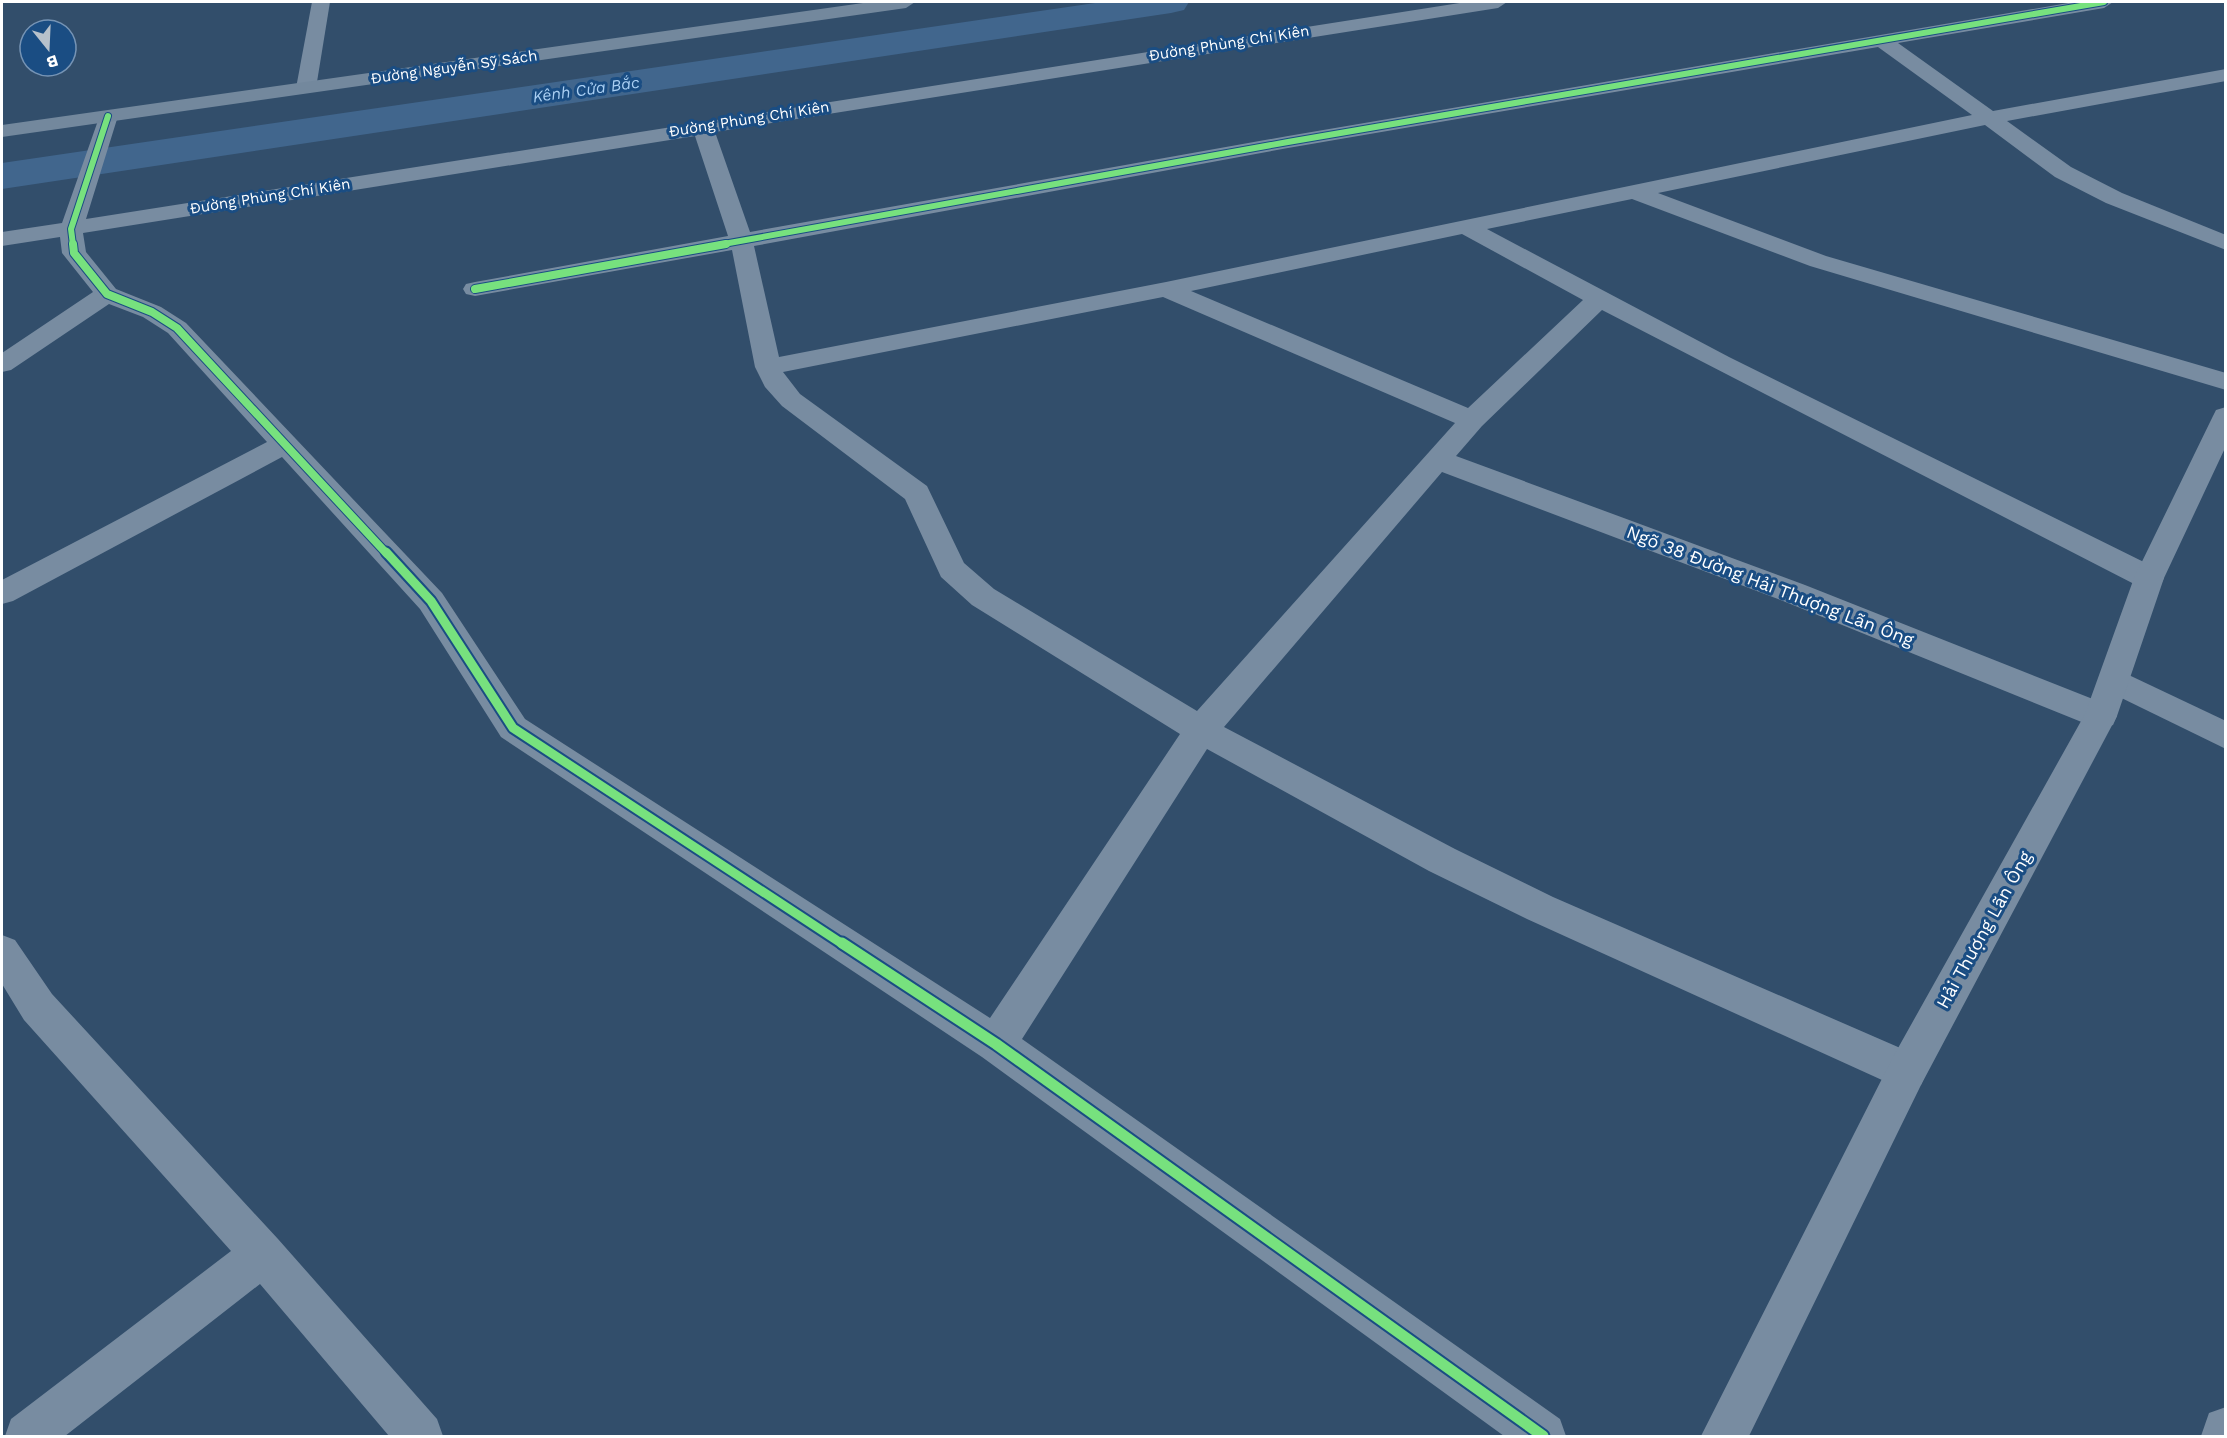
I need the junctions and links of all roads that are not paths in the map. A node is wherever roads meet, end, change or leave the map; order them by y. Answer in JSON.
{"nodes":[{"id":1,"x":321,"y":2,"type":"edge"},
{"id":2,"x":906,"y":2,"type":"edge"},
{"id":3,"x":1498,"y":2,"type":"edge"},
{"id":4,"x":2104,"y":2,"type":"edge"},
{"id":5,"x":1880,"y":39,"type":"junction"},
{"id":6,"x":2226,"y":75,"type":"edge"},
{"id":7,"x":306,"y":88,"type":"junction"},
{"id":8,"x":108,"y":116,"type":"junction"},
{"id":9,"x":1989,"y":118,"type":"junction"},
{"id":10,"x":702,"y":126,"type":"junction"},
{"id":11,"x":2,"y":131,"type":"edge"},
{"id":12,"x":1634,"y":192,"type":"junction"},
{"id":13,"x":75,"y":215,"type":"junction"},
{"id":14,"x":1466,"y":226,"type":"junction"},
{"id":15,"x":2,"y":239,"type":"edge"},
{"id":16,"x":742,"y":243,"type":"junction"},
{"id":17,"x":2226,"y":243,"type":"edge"},
{"id":18,"x":1166,"y":289,"type":"junction"},
{"id":19,"x":475,"y":290,"type":"dead end"},
{"id":20,"x":107,"y":294,"type":"junction"},
{"id":21,"x":1599,"y":300,"type":"junction"},
{"id":22,"x":2,"y":364,"type":"edge"},
{"id":23,"x":768,"y":366,"type":"junction"},
{"id":24,"x":2226,"y":382,"type":"edge"},
{"id":25,"x":2226,"y":416,"type":"edge"},
{"id":26,"x":1472,"y":420,"type":"junction"},
{"id":27,"x":283,"y":445,"type":"junction"},
{"id":28,"x":1438,"y":460,"type":"junction"},
{"id":29,"x":2149,"y":578,"type":"junction"},
{"id":30,"x":2,"y":593,"type":"edge"},
{"id":31,"x":2114,"y":680,"type":"junction"},
{"id":32,"x":2101,"y":716,"type":"junction"},
{"id":33,"x":1201,"y":730,"type":"junction"},
{"id":34,"x":2226,"y":736,"type":"edge"},
{"id":35,"x":2,"y":952,"type":"edge"},
{"id":36,"x":996,"y":1044,"type":"junction"},
{"id":37,"x":1907,"y":1071,"type":"junction"},
{"id":38,"x":263,"y":1254,"type":"junction"},
{"id":39,"x":2226,"y":1430,"type":"edge"},
{"id":40,"x":28,"y":1437,"type":"edge"},
{"id":41,"x":420,"y":1437,"type":"edge"},
{"id":42,"x":1543,"y":1437,"type":"edge"},
{"id":43,"x":1724,"y":1437,"type":"edge"},
{"id":44,"x":2224,"y":1437,"type":"edge"}],
"edges":[{"from":1,"to":7,"type":"street"},
{"from":2,"to":7,"type":"main road","name":"Đường Nguyễn Sỹ Sách"},
{"from":3,"to":10,"type":"street","name":"Đường Phùng Chí Kiên"},
{"from":4,"to":5,"type":"street"},
{"from":5,"to":9,"type":"street"},
{"from":5,"to":16,"type":"street"},
{"from":6,"to":9,"type":"street"},
{"from":7,"to":8,"type":"main road","name":"Đường Nguyễn Sỹ Sách"},
{"from":8,"to":11,"type":"main road","name":"Đường Nguyễn Sỹ Sách"},
{"from":8,"to":13,"type":"street"},
{"from":9,"to":12,"type":"street"},
{"from":9,"to":17,"type":"street"},
{"from":10,"to":13,"type":"street","name":"Đường Phùng Chí Kiên"},
{"from":10,"to":16,"type":"street"},
{"from":12,"to":14,"type":"street"},
{"from":12,"to":24,"type":"street"},
{"from":13,"to":15,"type":"street","name":"Đường Phùng Chí Kiên"},
{"from":13,"to":20,"type":"street"},
{"from":14,"to":18,"type":"street"},
{"from":14,"to":21,"type":"street"},
{"from":16,"to":19,"type":"street"},
{"from":16,"to":23,"type":"street"},
{"from":18,"to":23,"type":"street"},
{"from":18,"to":26,"type":"street"},
{"from":20,"to":22,"type":"street"},
{"from":20,"to":27,"type":"street"},
{"from":21,"to":26,"type":"street"},
{"from":21,"to":29,"type":"street"},
{"from":23,"to":33,"type":"street"},
{"from":25,"to":29,"type":"street","name":"Hải Thượng Lãn Ông"},
{"from":26,"to":28,"type":"street"},
{"from":27,"to":30,"type":"street"},
{"from":27,"to":36,"type":"street"},
{"from":28,"to":32,"type":"street","name":"Ngõ 38 Đường Hải Thượng Lãn Ông"},
{"from":28,"to":33,"type":"street"},
{"from":29,"to":31,"type":"street","name":"Hải Thượng Lãn Ông"},
{"from":31,"to":32,"type":"street","name":"Hải Thượng Lãn Ông"},
{"from":31,"to":34,"type":"street"},
{"from":32,"to":37,"type":"street","name":"Hải Thượng Lãn Ông"},
{"from":33,"to":36,"type":"street"},
{"from":33,"to":37,"type":"street"},
{"from":35,"to":38,"type":"street"},
{"from":36,"to":42,"type":"street"},
{"from":37,"to":43,"type":"street","name":"Hải Thượng Lãn Ông"},
{"from":38,"to":40,"type":"street"},
{"from":38,"to":41,"type":"street"},
{"from":39,"to":44,"type":"street"}]}
